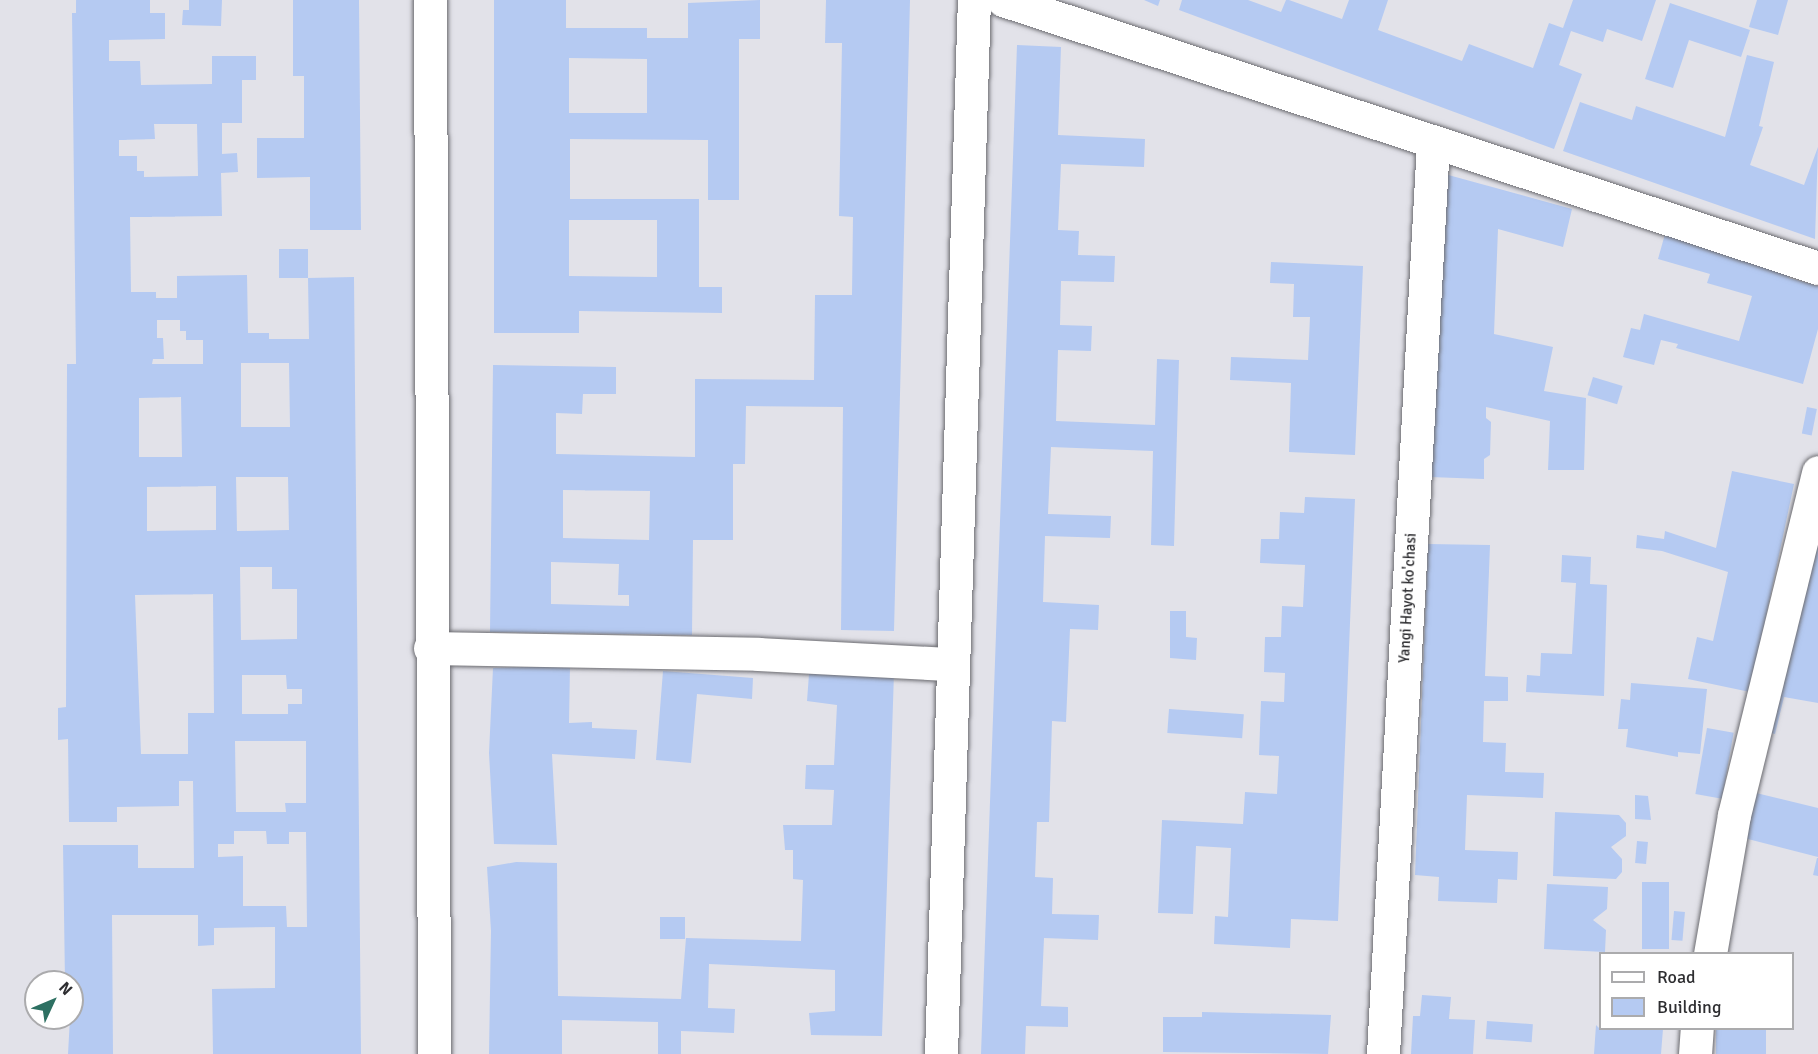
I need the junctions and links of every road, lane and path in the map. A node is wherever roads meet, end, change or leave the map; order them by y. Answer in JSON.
{"nodes":[{"id":1,"x":430,"y":0,"type":"edge"},
{"id":2,"x":974,"y":0,"type":"edge"},
{"id":3,"x":1003,"y":0,"type":"edge"},
{"id":4,"x":1433,"y":143,"type":"junction"},
{"id":5,"x":1818,"y":268,"type":"edge"},
{"id":6,"x":1818,"y":472,"type":"edge"},
{"id":7,"x":430,"y":648,"type":"junction"},
{"id":8,"x":952,"y":664,"type":"junction"},
{"id":9,"x":1710,"y":952,"type":"edge"},
{"id":10,"x":1697,"y":1030,"type":"edge"},
{"id":11,"x":434,"y":1054,"type":"edge"},
{"id":12,"x":941,"y":1054,"type":"edge"},
{"id":13,"x":1383,"y":1054,"type":"edge"},
{"id":14,"x":1695,"y":1054,"type":"edge"}],
"edges":[{"from":1,"to":7,"type":"street"},
{"from":2,"to":8,"type":"street"},
{"from":3,"to":4,"type":"street"},
{"from":4,"to":5,"type":"street"},
{"from":4,"to":13,"type":"street","name":"Yangi Hayot ko'chasi"},
{"from":6,"to":9,"type":"street"},
{"from":7,"to":8,"type":"street"},
{"from":7,"to":11,"type":"street"},
{"from":8,"to":12,"type":"street"},
{"from":10,"to":14,"type":"street"}]}
